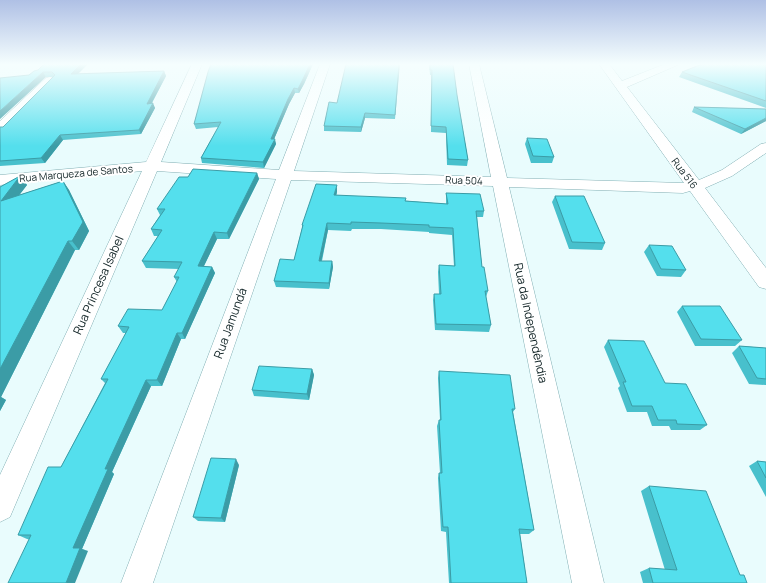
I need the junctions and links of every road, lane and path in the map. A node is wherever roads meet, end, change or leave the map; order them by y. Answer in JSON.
{"nodes":[{"id":1,"x":38,"y":91,"type":"edge"},
{"id":2,"x":185,"y":91,"type":"edge"},
{"id":3,"x":315,"y":91,"type":"edge"},
{"id":4,"x":480,"y":91,"type":"edge"},
{"id":5,"x":624,"y":91,"type":"edge"},
{"id":6,"x":0,"y":128,"type":"edge"},
{"id":7,"x":766,"y":147,"type":"edge"},
{"id":8,"x":152,"y":166,"type":"junction"},
{"id":9,"x":283,"y":175,"type":"junction"},
{"id":10,"x":0,"y":180,"type":"edge"},
{"id":11,"x":501,"y":181,"type":"junction"},
{"id":12,"x":696,"y":186,"type":"junction"},
{"id":13,"x":766,"y":282,"type":"edge"},
{"id":14,"x":0,"y":507,"type":"edge"},
{"id":15,"x":137,"y":583,"type":"edge"},
{"id":16,"x":588,"y":583,"type":"edge"}],
"edges":[{"from":1,"to":6,"type":"street"},
{"from":2,"to":8,"type":"street","name":"Rua Princesa Isabel"},
{"from":3,"to":9,"type":"street","name":"Rua Jamundá"},
{"from":4,"to":11,"type":"street","name":"Rua da Independêndia"},
{"from":5,"to":12,"type":"street","name":"Rua 516"},
{"from":7,"to":12,"type":"street","name":"Rua 504"},
{"from":8,"to":9,"type":"street","name":"Rua 504"},
{"from":8,"to":10,"type":"street","name":"Rua Marqueza de Santos"},
{"from":8,"to":14,"type":"street","name":"Rua Princesa Isabel"},
{"from":9,"to":11,"type":"street","name":"Rua 504"},
{"from":9,"to":15,"type":"street","name":"Rua Jamundá"},
{"from":11,"to":12,"type":"street","name":"Rua 504"},
{"from":11,"to":16,"type":"street","name":"Rua da Independêndia"},
{"from":12,"to":13,"type":"street","name":"Rua 516"}]}
